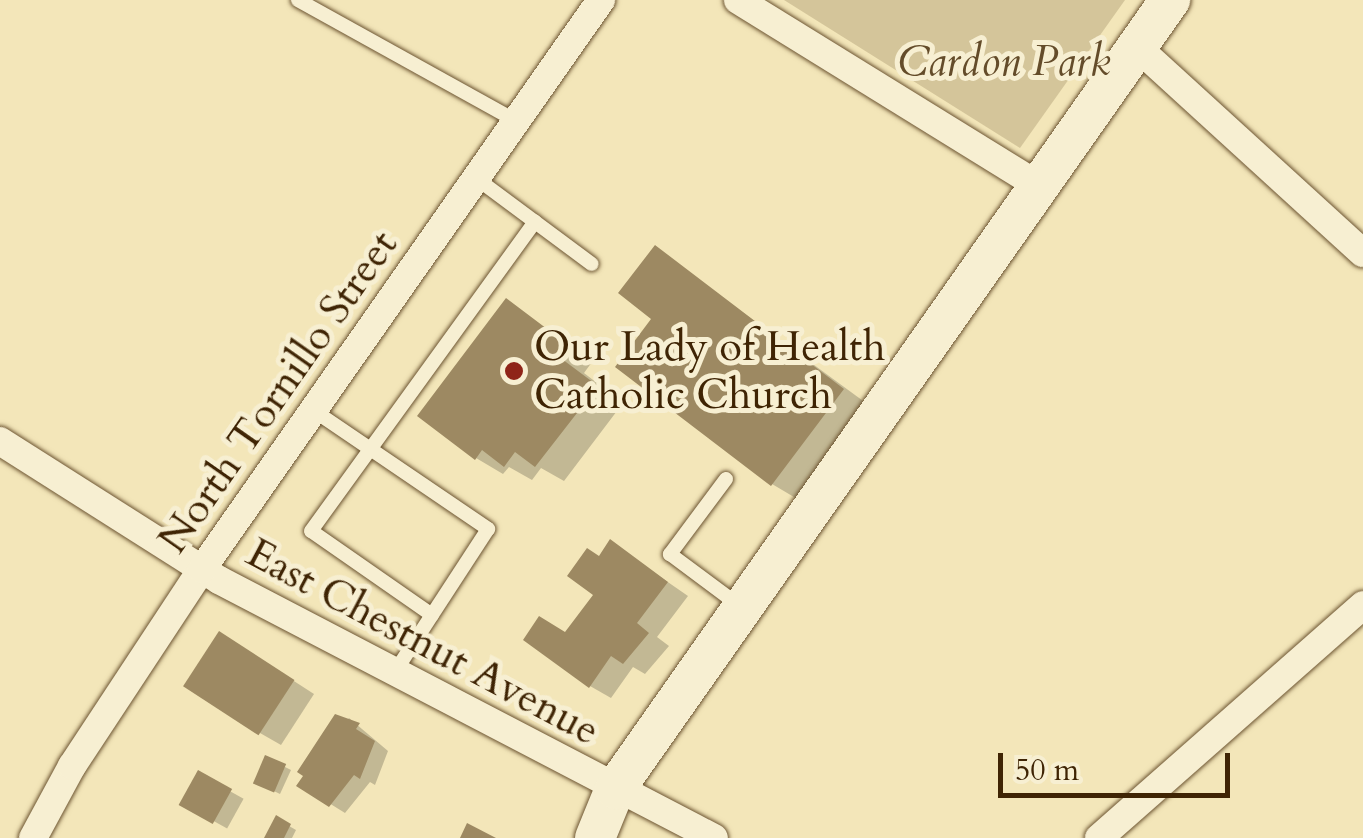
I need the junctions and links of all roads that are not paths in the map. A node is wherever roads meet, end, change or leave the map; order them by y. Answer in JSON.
{"nodes":[{"id":1,"x":298,"y":0,"type":"edge"},
{"id":2,"x":601,"y":0,"type":"edge"},
{"id":3,"x":738,"y":0,"type":"edge"},
{"id":4,"x":1170,"y":0,"type":"edge"},
{"id":5,"x":1136,"y":46,"type":"junction"},
{"id":6,"x":516,"y":121,"type":"junction"},
{"id":7,"x":476,"y":178,"type":"junction"},
{"id":8,"x":1036,"y":184,"type":"junction"},
{"id":9,"x":536,"y":222,"type":"junction"},
{"id":10,"x":1363,"y":253,"type":"edge"},
{"id":11,"x":592,"y":264,"type":"dead end"},
{"id":12,"x":313,"y":410,"type":"junction"},
{"id":13,"x":0,"y":441,"type":"edge"},
{"id":14,"x":370,"y":450,"type":"junction"},
{"id":15,"x":726,"y":479,"type":"dead end"},
{"id":16,"x":202,"y":569,"type":"junction"},
{"id":17,"x":1363,"y":604,"type":"edge"},
{"id":18,"x":742,"y":607,"type":"junction"},
{"id":19,"x":432,"y":616,"type":"junction"},
{"id":20,"x":394,"y":674,"type":"junction"},
{"id":21,"x":615,"y":789,"type":"junction"},
{"id":22,"x":33,"y":838,"type":"edge"},
{"id":23,"x":595,"y":838,"type":"edge"},
{"id":24,"x":714,"y":838,"type":"edge"},
{"id":25,"x":1099,"y":838,"type":"edge"}],
"edges":[{"from":1,"to":6,"type":"lane"},
{"from":2,"to":6,"type":"street","name":"North Tornillo Street"},
{"from":3,"to":8,"type":"street"},
{"from":4,"to":5,"type":"street"},
{"from":5,"to":8,"type":"street"},
{"from":5,"to":10,"type":"street"},
{"from":6,"to":7,"type":"street","name":"North Tornillo Street"},
{"from":7,"to":9,"type":"lane"},
{"from":7,"to":12,"type":"street","name":"North Tornillo Street"},
{"from":8,"to":18,"type":"street"},
{"from":9,"to":11,"type":"lane"},
{"from":9,"to":14,"type":"lane"},
{"from":12,"to":14,"type":"lane"},
{"from":12,"to":16,"type":"street","name":"North Tornillo Street"},
{"from":13,"to":16,"type":"street","name":"East Chestnut Avenue"},
{"from":14,"to":19,"type":"lane"},
{"from":14,"to":19,"type":"lane"},
{"from":15,"to":18,"type":"lane"},
{"from":16,"to":20,"type":"street","name":"East Chestnut Avenue"},
{"from":16,"to":22,"type":"street","name":"North Tornillo Street"},
{"from":17,"to":25,"type":"street"},
{"from":18,"to":21,"type":"street"},
{"from":19,"to":20,"type":"lane"},
{"from":20,"to":21,"type":"street","name":"East Chestnut Avenue"},
{"from":21,"to":23,"type":"street"},
{"from":21,"to":24,"type":"street","name":"East Chestnut Avenue"}]}
